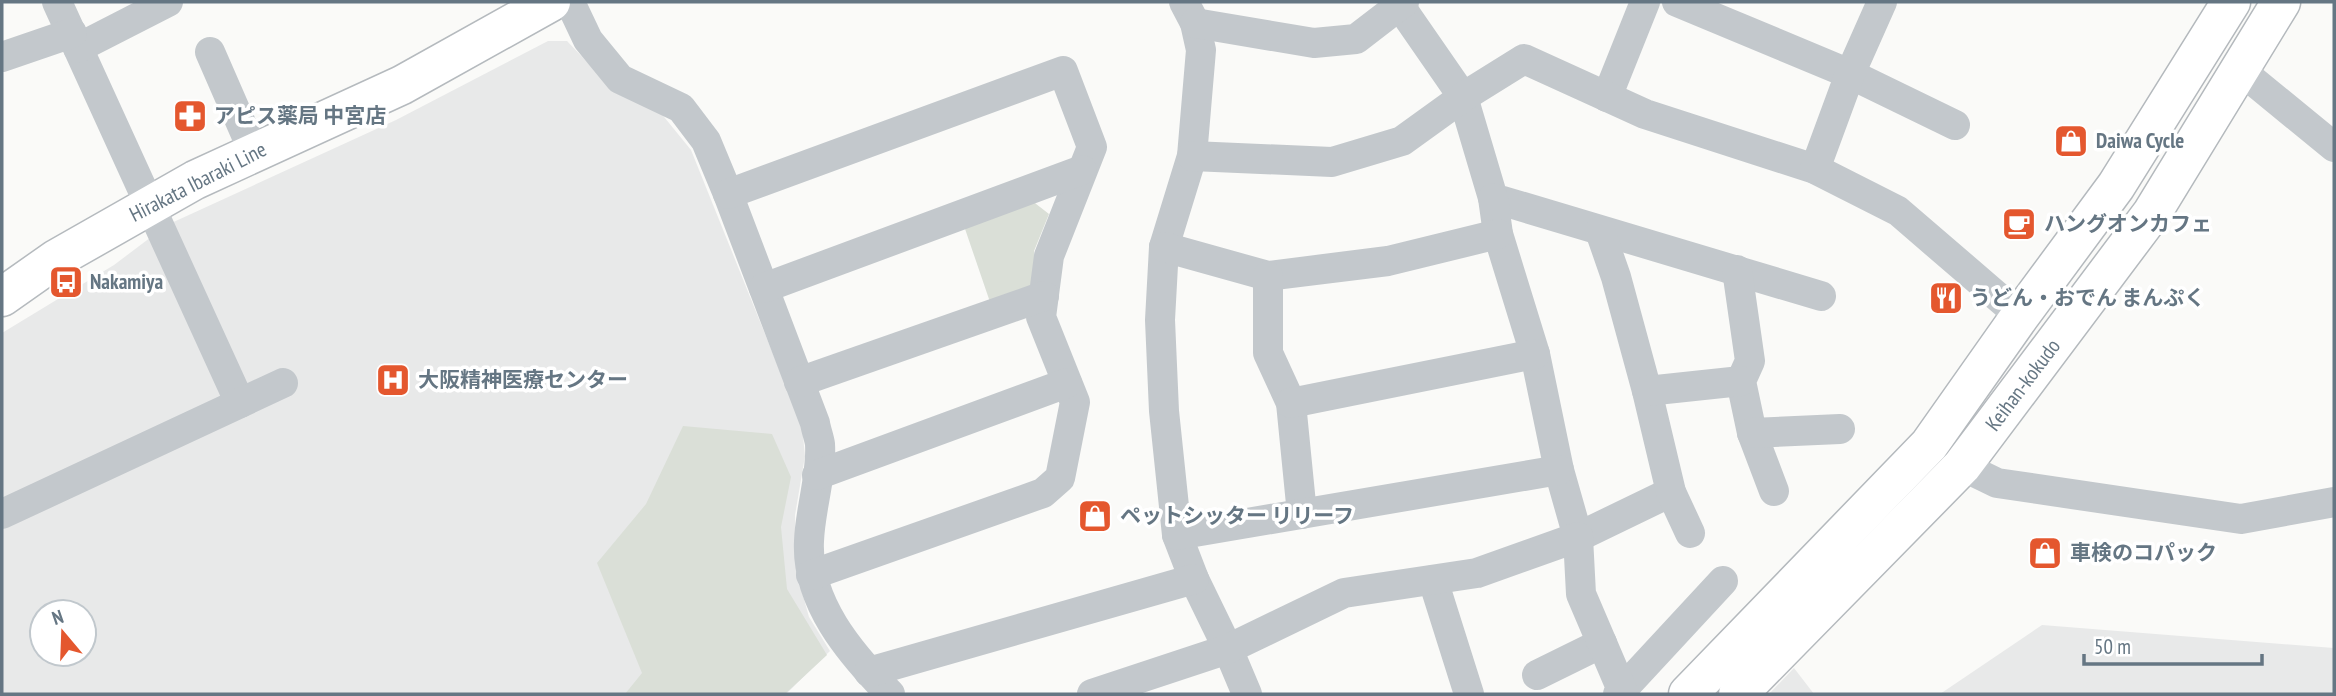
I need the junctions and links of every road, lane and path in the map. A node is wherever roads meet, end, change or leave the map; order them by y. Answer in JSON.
{"nodes":[{"id":1,"x":57,"y":2,"type":"edge"},
{"id":2,"x":168,"y":2,"type":"edge"},
{"id":3,"x":551,"y":2,"type":"edge"},
{"id":4,"x":570,"y":2,"type":"edge"},
{"id":5,"x":1645,"y":2,"type":"edge"},
{"id":6,"x":1677,"y":2,"type":"edge"},
{"id":7,"x":1882,"y":2,"type":"edge"},
{"id":8,"x":2231,"y":2,"type":"edge"},
{"id":9,"x":2281,"y":2,"type":"edge"},
{"id":10,"x":1402,"y":4,"type":"edge"},
{"id":11,"x":1189,"y":13,"type":"edge"},
{"id":12,"x":75,"y":41,"type":"junction"},
{"id":13,"x":209,"y":52,"type":"dead end"},
{"id":14,"x":2,"y":57,"type":"edge"},
{"id":15,"x":2240,"y":70,"type":"junction"},
{"id":16,"x":1850,"y":75,"type":"junction"},
{"id":17,"x":1463,"y":97,"type":"junction"},
{"id":18,"x":1607,"y":97,"type":"junction"},
{"id":19,"x":1955,"y":125,"type":"dead end"},
{"id":20,"x":2334,"y":147,"type":"edge"},
{"id":21,"x":254,"y":153,"type":"junction"},
{"id":22,"x":1192,"y":156,"type":"junction"},
{"id":23,"x":1815,"y":169,"type":"junction"},
{"id":24,"x":1082,"y":170,"type":"junction"},
{"id":25,"x":728,"y":194,"type":"junction"},
{"id":26,"x":1493,"y":198,"type":"junction"},
{"id":27,"x":150,"y":204,"type":"junction"},
{"id":28,"x":1600,"y":231,"type":"junction"},
{"id":29,"x":1498,"y":233,"type":"junction"},
{"id":30,"x":1164,"y":247,"type":"junction"},
{"id":31,"x":1737,"y":270,"type":"junction"},
{"id":32,"x":1268,"y":276,"type":"junction"},
{"id":33,"x":764,"y":288,"type":"junction"},
{"id":34,"x":1044,"y":296,"type":"junction"},
{"id":35,"x":1821,"y":296,"type":"dead end"},
{"id":36,"x":2,"y":297,"type":"edge"},
{"id":37,"x":2020,"y":316,"type":"junction"},
{"id":38,"x":1535,"y":354,"type":"junction"},
{"id":39,"x":1741,"y":381,"type":"junction"},
{"id":40,"x":799,"y":382,"type":"junction"},
{"id":41,"x":283,"y":383,"type":"dead end"},
{"id":42,"x":1067,"y":383,"type":"junction"},
{"id":43,"x":1647,"y":391,"type":"junction"},
{"id":44,"x":240,"y":403,"type":"junction"},
{"id":45,"x":1291,"y":403,"type":"junction"},
{"id":46,"x":1840,"y":429,"type":"dead end"},
{"id":47,"x":1752,"y":433,"type":"junction"},
{"id":48,"x":1962,"y":466,"type":"junction"},
{"id":49,"x":1559,"y":470,"type":"junction"},
{"id":50,"x":817,"y":475,"type":"junction"},
{"id":51,"x":1774,"y":491,"type":"dead end"},
{"id":52,"x":1671,"y":492,"type":"junction"},
{"id":53,"x":2334,"y":502,"type":"edge"},
{"id":54,"x":2,"y":514,"type":"edge"},
{"id":55,"x":1302,"y":514,"type":"junction"},
{"id":56,"x":1690,"y":533,"type":"dead end"},
{"id":57,"x":1177,"y":535,"type":"junction"},
{"id":58,"x":1578,"y":537,"type":"junction"},
{"id":59,"x":811,"y":575,"type":"junction"},
{"id":60,"x":1194,"y":579,"type":"junction"},
{"id":61,"x":1433,"y":580,"type":"junction"},
{"id":62,"x":1723,"y":581,"type":"dead end"},
{"id":63,"x":1602,"y":643,"type":"junction"},
{"id":64,"x":1228,"y":649,"type":"junction"},
{"id":65,"x":869,"y":672,"type":"junction"},
{"id":66,"x":1537,"y":675,"type":"dead end"},
{"id":67,"x":1620,"y":692,"type":"edge"},
{"id":68,"x":890,"y":694,"type":"edge"},
{"id":69,"x":1092,"y":694,"type":"edge"},
{"id":70,"x":1247,"y":694,"type":"edge"},
{"id":71,"x":1469,"y":694,"type":"edge"},
{"id":72,"x":1688,"y":694,"type":"edge"},
{"id":73,"x":1738,"y":694,"type":"edge"}],
"edges":[{"from":1,"to":12,"type":"street"},
{"from":2,"to":12,"type":"street"},
{"from":3,"to":21,"type":"main road","name":"Hirakata Ibaraki Line"},
{"from":4,"to":25,"type":"street"},
{"from":5,"to":18,"type":"street"},
{"from":6,"to":16,"type":"street"},
{"from":7,"to":16,"type":"street"},
{"from":8,"to":37,"type":"main road","name":"Keihan-kokudo"},
{"from":9,"to":15,"type":"main road","name":"Keihan-kokudo"},
{"from":10,"to":11,"type":"street"},
{"from":10,"to":17,"type":"street"},
{"from":11,"to":22,"type":"street"},
{"from":12,"to":14,"type":"street"},
{"from":12,"to":27,"type":"street"},
{"from":13,"to":21,"type":"street"},
{"from":15,"to":20,"type":"street"},
{"from":15,"to":48,"type":"main road","name":"Keihan-kokudo"},
{"from":16,"to":19,"type":"street"},
{"from":16,"to":23,"type":"street"},
{"from":17,"to":18,"type":"street"},
{"from":17,"to":22,"type":"street"},
{"from":17,"to":26,"type":"street"},
{"from":18,"to":23,"type":"street"},
{"from":21,"to":27,"type":"main road","name":"Hirakata Ibaraki Line"},
{"from":22,"to":30,"type":"street"},
{"from":23,"to":37,"type":"street"},
{"from":24,"to":25,"type":"street"},
{"from":24,"to":33,"type":"street"},
{"from":24,"to":34,"type":"street"},
{"from":25,"to":33,"type":"street"},
{"from":26,"to":28,"type":"street"},
{"from":26,"to":29,"type":"street"},
{"from":27,"to":36,"type":"main road","name":"Hirakata Ibaraki Line"},
{"from":27,"to":44,"type":"street"},
{"from":28,"to":31,"type":"street"},
{"from":28,"to":43,"type":"street"},
{"from":29,"to":32,"type":"street"},
{"from":29,"to":38,"type":"street"},
{"from":30,"to":32,"type":"street"},
{"from":30,"to":57,"type":"street"},
{"from":31,"to":35,"type":"street"},
{"from":31,"to":39,"type":"street"},
{"from":32,"to":45,"type":"street"},
{"from":33,"to":40,"type":"street"},
{"from":34,"to":40,"type":"street"},
{"from":34,"to":42,"type":"street"},
{"from":37,"to":72,"type":"main road","name":"Keihan-kokudo"},
{"from":38,"to":45,"type":"street"},
{"from":38,"to":49,"type":"street"},
{"from":39,"to":43,"type":"street"},
{"from":39,"to":47,"type":"street"},
{"from":40,"to":50,"type":"street"},
{"from":41,"to":44,"type":"street"},
{"from":42,"to":50,"type":"street"},
{"from":42,"to":59,"type":"street"},
{"from":43,"to":52,"type":"street"},
{"from":44,"to":54,"type":"street"},
{"from":45,"to":55,"type":"street"},
{"from":46,"to":47,"type":"street"},
{"from":47,"to":51,"type":"street"},
{"from":48,"to":53,"type":"street"},
{"from":48,"to":73,"type":"main road","name":"Keihan-kokudo"},
{"from":49,"to":55,"type":"street"},
{"from":49,"to":58,"type":"street"},
{"from":50,"to":59,"type":"street"},
{"from":52,"to":56,"type":"street"},
{"from":52,"to":58,"type":"street"},
{"from":55,"to":57,"type":"street"},
{"from":57,"to":60,"type":"street"},
{"from":58,"to":61,"type":"street"},
{"from":58,"to":63,"type":"street"},
{"from":59,"to":65,"type":"street"},
{"from":60,"to":64,"type":"street"},
{"from":60,"to":65,"type":"street"},
{"from":61,"to":64,"type":"street"},
{"from":61,"to":71,"type":"street"},
{"from":62,"to":67,"type":"street"},
{"from":63,"to":66,"type":"street"},
{"from":63,"to":67,"type":"street"},
{"from":64,"to":69,"type":"street"},
{"from":64,"to":70,"type":"street"},
{"from":65,"to":68,"type":"street"}]}
